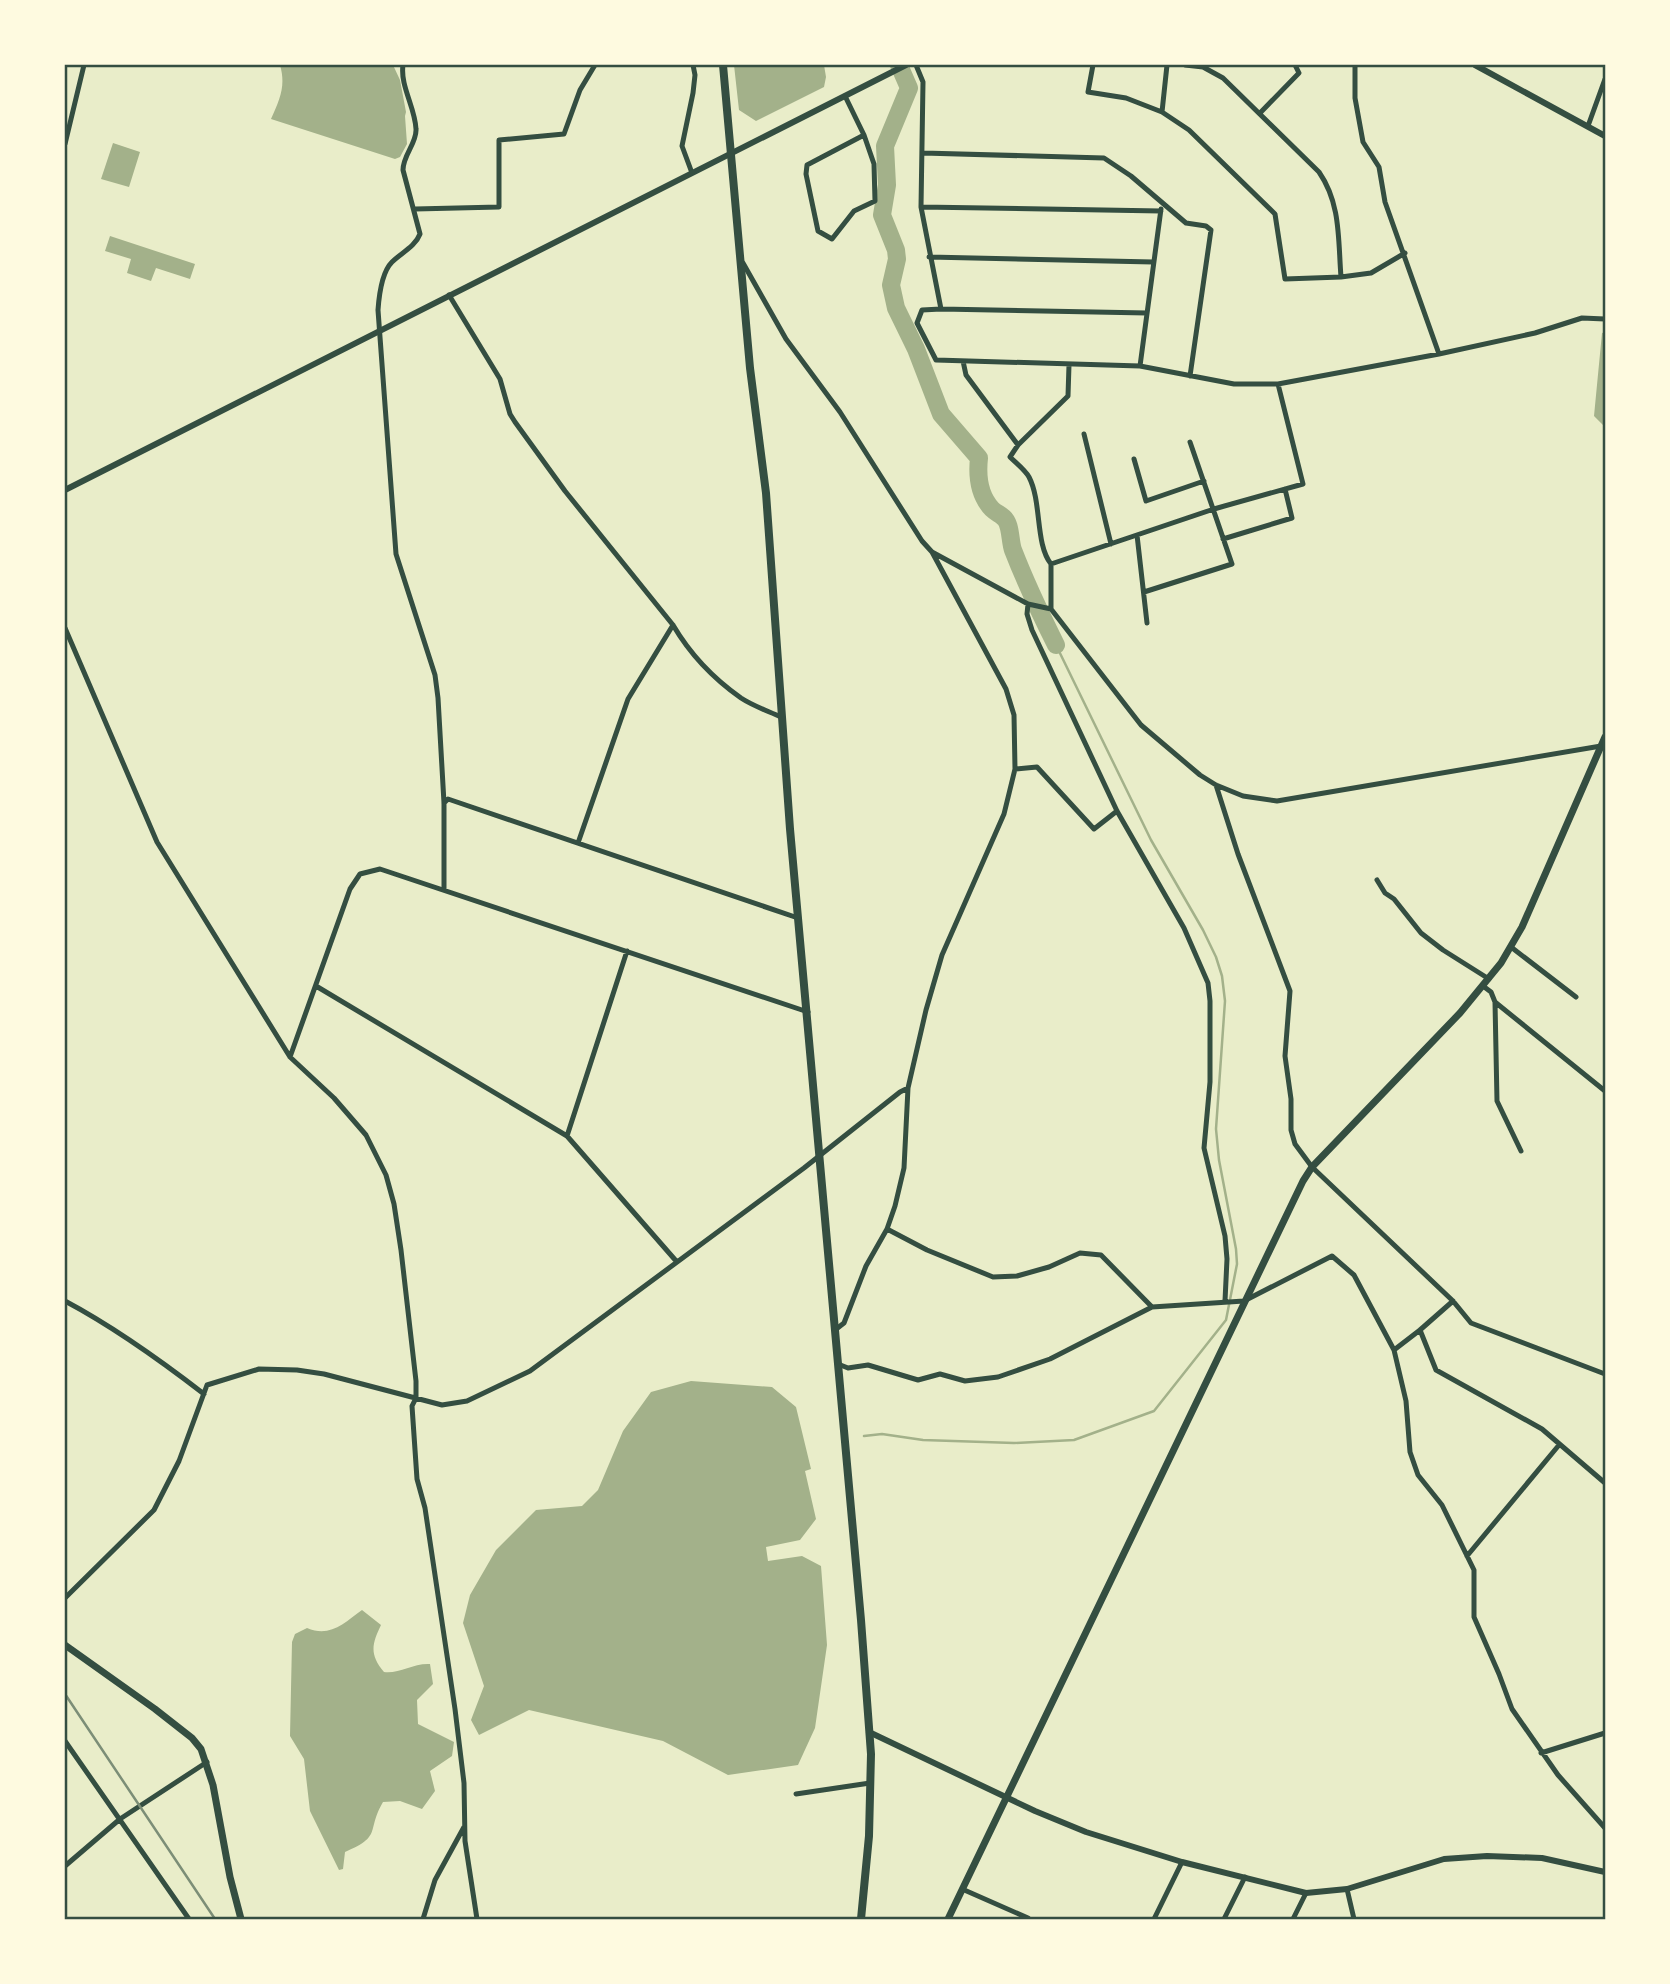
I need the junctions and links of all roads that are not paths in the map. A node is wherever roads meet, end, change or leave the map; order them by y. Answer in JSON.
{"nodes":[{"id":1,"x":85,"y":65,"type":"edge"},
{"id":2,"x":403,"y":65,"type":"edge"},
{"id":3,"x":595,"y":65,"type":"edge"},
{"id":4,"x":693,"y":65,"type":"edge"},
{"id":5,"x":723,"y":65,"type":"edge"},
{"id":6,"x":906,"y":65,"type":"edge"},
{"id":7,"x":916,"y":65,"type":"edge"},
{"id":8,"x":1093,"y":65,"type":"edge"},
{"id":9,"x":1167,"y":65,"type":"edge"},
{"id":10,"x":1185,"y":65,"type":"edge"},
{"id":11,"x":1295,"y":65,"type":"edge"},
{"id":12,"x":1355,"y":65,"type":"edge"},
{"id":13,"x":1475,"y":65,"type":"edge"},
{"id":14,"x":1491,"y":68,"type":"edge"},
{"id":15,"x":1605,"y":79,"type":"edge"},
{"id":16,"x":845,"y":96,"type":"junction"},
{"id":17,"x":1162,"y":112,"type":"junction"},
{"id":18,"x":1260,"y":113,"type":"junction"},
{"id":19,"x":1588,"y":126,"type":"junction"},
{"id":20,"x":864,"y":135,"type":"junction"},
{"id":21,"x":1605,"y":136,"type":"edge"},
{"id":22,"x":65,"y":144,"type":"edge"},
{"id":23,"x":923,"y":153,"type":"junction"},
{"id":24,"x":731,"y":155,"type":"junction"},
{"id":25,"x":692,"y":173,"type":"junction"},
{"id":26,"x":1162,"y":202,"type":"junction"},
{"id":27,"x":921,"y":207,"type":"junction"},
{"id":28,"x":415,"y":209,"type":"junction"},
{"id":29,"x":1161,"y":211,"type":"junction"},
{"id":30,"x":1405,"y":253,"type":"junction"},
{"id":31,"x":929,"y":257,"type":"junction"},
{"id":32,"x":742,"y":261,"type":"junction"},
{"id":33,"x":1153,"y":262,"type":"junction"},
{"id":34,"x":1341,"y":277,"type":"junction"},
{"id":35,"x":449,"y":295,"type":"junction"},
{"id":36,"x":941,"y":309,"type":"junction"},
{"id":37,"x":1147,"y":313,"type":"junction"},
{"id":38,"x":1605,"y":319,"type":"edge"},
{"id":39,"x":380,"y":329,"type":"junction"},
{"id":40,"x":1439,"y":354,"type":"junction"},
{"id":41,"x":963,"y":361,"type":"junction"},
{"id":42,"x":1069,"y":365,"type":"junction"},
{"id":43,"x":1140,"y":366,"type":"junction"},
{"id":44,"x":1190,"y":376,"type":"junction"},
{"id":45,"x":1278,"y":384,"type":"junction"},
{"id":46,"x":1084,"y":434,"type":"dead end"},
{"id":47,"x":1189,"y":442,"type":"dead end"},
{"id":48,"x":1018,"y":445,"type":"junction"},
{"id":49,"x":1134,"y":459,"type":"dead end"},
{"id":50,"x":1204,"y":481,"type":"junction"},
{"id":51,"x":1285,"y":489,"type":"junction"},
{"id":52,"x":65,"y":490,"type":"edge"},
{"id":53,"x":1214,"y":509,"type":"junction"},
{"id":54,"x":1137,"y":535,"type":"junction"},
{"id":55,"x":1223,"y":539,"type":"junction"},
{"id":56,"x":1111,"y":544,"type":"junction"},
{"id":57,"x":932,"y":552,"type":"junction"},
{"id":58,"x":1051,"y":564,"type":"junction"},
{"id":59,"x":1144,"y":592,"type":"junction"},
{"id":60,"x":1030,"y":605,"type":"junction"},
{"id":61,"x":1051,"y":609,"type":"junction"},
{"id":62,"x":1147,"y":623,"type":"dead end"},
{"id":63,"x":673,"y":625,"type":"junction"},
{"id":64,"x":65,"y":628,"type":"edge"},
{"id":65,"x":781,"y":717,"type":"junction"},
{"id":66,"x":1605,"y":737,"type":"edge"},
{"id":67,"x":1601,"y":746,"type":"junction"},
{"id":68,"x":1016,"y":769,"type":"junction"},
{"id":69,"x":1216,"y":785,"type":"junction"},
{"id":70,"x":444,"y":803,"type":"junction"},
{"id":71,"x":1117,"y":811,"type":"junction"},
{"id":72,"x":578,"y":843,"type":"junction"},
{"id":73,"x":1377,"y":880,"type":"dead end"},
{"id":74,"x":444,"y":889,"type":"junction"},
{"id":75,"x":800,"y":919,"type":"junction"},
{"id":76,"x":1511,"y":947,"type":"junction"},
{"id":77,"x":627,"y":951,"type":"junction"},
{"id":78,"x":1489,"y":979,"type":"junction"},
{"id":79,"x":316,"y":986,"type":"junction"},
{"id":80,"x":1483,"y":986,"type":"junction"},
{"id":81,"x":1576,"y":997,"type":"dead end"},
{"id":82,"x":1494,"y":1002,"type":"junction"},
{"id":83,"x":807,"y":1012,"type":"junction"},
{"id":84,"x":290,"y":1057,"type":"junction"},
{"id":85,"x":908,"y":1088,"type":"junction"},
{"id":86,"x":1605,"y":1091,"type":"edge"},
{"id":87,"x":567,"y":1136,"type":"junction"},
{"id":88,"x":1521,"y":1151,"type":"dead end"},
{"id":89,"x":820,"y":1154,"type":"junction"},
{"id":90,"x":1312,"y":1167,"type":"junction"},
{"id":91,"x":887,"y":1229,"type":"junction"},
{"id":92,"x":677,"y":1262,"type":"junction"},
{"id":93,"x":65,"y":1301,"type":"edge"},
{"id":94,"x":1225,"y":1301,"type":"junction"},
{"id":95,"x":1244,"y":1301,"type":"junction"},
{"id":96,"x":1453,"y":1301,"type":"junction"},
{"id":97,"x":1152,"y":1307,"type":"junction"},
{"id":98,"x":835,"y":1330,"type":"junction"},
{"id":99,"x":1420,"y":1330,"type":"junction"},
{"id":100,"x":1394,"y":1350,"type":"junction"},
{"id":101,"x":838,"y":1364,"type":"junction"},
{"id":102,"x":1605,"y":1374,"type":"edge"},
{"id":103,"x":204,"y":1394,"type":"junction"},
{"id":104,"x":416,"y":1398,"type":"junction"},
{"id":105,"x":1559,"y":1444,"type":"junction"},
{"id":106,"x":1605,"y":1483,"type":"edge"},
{"id":107,"x":1467,"y":1556,"type":"junction"},
{"id":108,"x":65,"y":1598,"type":"edge"},
{"id":109,"x":65,"y":1645,"type":"edge"},
{"id":110,"x":869,"y":1732,"type":"junction"},
{"id":111,"x":1605,"y":1733,"type":"edge"},
{"id":112,"x":65,"y":1741,"type":"edge"},
{"id":113,"x":71,"y":1748,"type":"junction"},
{"id":114,"x":65,"y":1753,"type":"edge"},
{"id":115,"x":1541,"y":1753,"type":"junction"},
{"id":116,"x":207,"y":1762,"type":"junction"},
{"id":117,"x":870,"y":1783,"type":"junction"},
{"id":118,"x":796,"y":1794,"type":"dead end"},
{"id":119,"x":1005,"y":1798,"type":"junction"},
{"id":120,"x":122,"y":1817,"type":"junction"},
{"id":121,"x":466,"y":1824,"type":"junction"},
{"id":122,"x":1605,"y":1828,"type":"edge"},
{"id":123,"x":1182,"y":1862,"type":"junction"},
{"id":124,"x":65,"y":1866,"type":"edge"},
{"id":125,"x":1605,"y":1872,"type":"edge"},
{"id":126,"x":1245,"y":1877,"type":"junction"},
{"id":127,"x":962,"y":1889,"type":"junction"},
{"id":128,"x":1347,"y":1889,"type":"junction"},
{"id":129,"x":1306,"y":1892,"type":"junction"},
{"id":130,"x":189,"y":1919,"type":"edge"},
{"id":131,"x":242,"y":1919,"type":"edge"},
{"id":132,"x":424,"y":1919,"type":"edge"},
{"id":133,"x":477,"y":1919,"type":"edge"},
{"id":134,"x":861,"y":1919,"type":"edge"},
{"id":135,"x":948,"y":1919,"type":"edge"},
{"id":136,"x":1028,"y":1919,"type":"edge"},
{"id":137,"x":1154,"y":1919,"type":"edge"},
{"id":138,"x":1224,"y":1919,"type":"edge"},
{"id":139,"x":1293,"y":1919,"type":"edge"},
{"id":140,"x":1354,"y":1919,"type":"edge"}],
"edges":[{"from":1,"to":22,"type":"street"},
{"from":2,"to":28,"type":"street"},
{"from":3,"to":28,"type":"street"},
{"from":4,"to":25,"type":"street"},
{"from":5,"to":24,"type":"highway"},
{"from":6,"to":16,"type":"street"},
{"from":7,"to":23,"type":"street"},
{"from":8,"to":17,"type":"street"},
{"from":9,"to":17,"type":"street"},
{"from":10,"to":18,"type":"street"},
{"from":11,"to":18,"type":"street"},
{"from":12,"to":30,"type":"street"},
{"from":13,"to":14,"type":"street"},
{"from":14,"to":19,"type":"street"},
{"from":15,"to":19,"type":"street"},
{"from":16,"to":20,"type":"street"},
{"from":16,"to":24,"type":"street"},
{"from":17,"to":34,"type":"street"},
{"from":18,"to":34,"type":"street"},
{"from":19,"to":21,"type":"street"},
{"from":20,"to":20,"type":"street"},
{"from":23,"to":26,"type":"street"},
{"from":23,"to":27,"type":"street"},
{"from":24,"to":25,"type":"street"},
{"from":24,"to":32,"type":"highway"},
{"from":25,"to":35,"type":"street"},
{"from":26,"to":29,"type":"street"},
{"from":26,"to":44,"type":"street"},
{"from":27,"to":29,"type":"street"},
{"from":27,"to":31,"type":"street"},
{"from":28,"to":39,"type":"street"},
{"from":29,"to":33,"type":"street"},
{"from":30,"to":34,"type":"street"},
{"from":30,"to":40,"type":"street"},
{"from":31,"to":33,"type":"street"},
{"from":31,"to":36,"type":"street"},
{"from":32,"to":57,"type":"street"},
{"from":32,"to":65,"type":"highway"},
{"from":33,"to":37,"type":"street"},
{"from":35,"to":39,"type":"street"},
{"from":35,"to":63,"type":"street"},
{"from":36,"to":37,"type":"street"},
{"from":36,"to":41,"type":"street"},
{"from":37,"to":43,"type":"street"},
{"from":38,"to":40,"type":"street"},
{"from":39,"to":52,"type":"street"},
{"from":39,"to":70,"type":"street"},
{"from":40,"to":45,"type":"street"},
{"from":41,"to":42,"type":"street"},
{"from":41,"to":48,"type":"street"},
{"from":42,"to":43,"type":"street"},
{"from":42,"to":48,"type":"street"},
{"from":43,"to":44,"type":"street"},
{"from":44,"to":45,"type":"street"},
{"from":45,"to":51,"type":"street"},
{"from":46,"to":56,"type":"street"},
{"from":47,"to":50,"type":"street"},
{"from":48,"to":58,"type":"street"},
{"from":49,"to":50,"type":"street"},
{"from":50,"to":53,"type":"street"},
{"from":51,"to":53,"type":"street"},
{"from":51,"to":55,"type":"street"},
{"from":53,"to":54,"type":"street"},
{"from":53,"to":55,"type":"street"},
{"from":54,"to":56,"type":"street"},
{"from":54,"to":59,"type":"street"},
{"from":55,"to":59,"type":"street"},
{"from":56,"to":58,"type":"street"},
{"from":57,"to":60,"type":"street"},
{"from":57,"to":68,"type":"street"},
{"from":58,"to":61,"type":"street"},
{"from":59,"to":62,"type":"street"},
{"from":60,"to":61,"type":"street"},
{"from":60,"to":71,"type":"street"},
{"from":61,"to":69,"type":"street"},
{"from":63,"to":65,"type":"street"},
{"from":63,"to":72,"type":"street"},
{"from":64,"to":84,"type":"street"},
{"from":65,"to":75,"type":"highway"},
{"from":66,"to":67,"type":"main road"},
{"from":67,"to":69,"type":"street"},
{"from":67,"to":76,"type":"main road"},
{"from":68,"to":71,"type":"street"},
{"from":68,"to":85,"type":"street"},
{"from":69,"to":90,"type":"street"},
{"from":70,"to":72,"type":"street"},
{"from":70,"to":74,"type":"street"},
{"from":71,"to":94,"type":"street"},
{"from":72,"to":75,"type":"street"},
{"from":73,"to":78,"type":"street"},
{"from":74,"to":77,"type":"street"},
{"from":74,"to":79,"type":"street"},
{"from":75,"to":83,"type":"highway"},
{"from":76,"to":78,"type":"main road"},
{"from":76,"to":81,"type":"street"},
{"from":77,"to":83,"type":"street"},
{"from":77,"to":87,"type":"street"},
{"from":78,"to":80,"type":"main road"},
{"from":79,"to":84,"type":"street"},
{"from":79,"to":87,"type":"street"},
{"from":80,"to":82,"type":"street"},
{"from":80,"to":90,"type":"main road"},
{"from":82,"to":86,"type":"street"},
{"from":82,"to":88,"type":"street"},
{"from":83,"to":89,"type":"highway"},
{"from":84,"to":104,"type":"street"},
{"from":85,"to":89,"type":"street"},
{"from":85,"to":91,"type":"street"},
{"from":87,"to":92,"type":"street"},
{"from":89,"to":92,"type":"street"},
{"from":89,"to":98,"type":"highway"},
{"from":90,"to":95,"type":"main road"},
{"from":90,"to":96,"type":"street"},
{"from":91,"to":97,"type":"street"},
{"from":91,"to":98,"type":"street"},
{"from":92,"to":104,"type":"street"},
{"from":93,"to":103,"type":"street"},
{"from":94,"to":95,"type":"street"},
{"from":94,"to":97,"type":"street"},
{"from":95,"to":100,"type":"street"},
{"from":95,"to":119,"type":"main road"},
{"from":96,"to":99,"type":"street"},
{"from":96,"to":102,"type":"street"},
{"from":97,"to":101,"type":"street"},
{"from":98,"to":101,"type":"highway"},
{"from":99,"to":100,"type":"street"},
{"from":99,"to":105,"type":"street"},
{"from":100,"to":107,"type":"street"},
{"from":101,"to":110,"type":"highway"},
{"from":103,"to":104,"type":"street"},
{"from":103,"to":108,"type":"street"},
{"from":104,"to":121,"type":"street"},
{"from":105,"to":106,"type":"street"},
{"from":105,"to":107,"type":"street"},
{"from":107,"to":115,"type":"street"},
{"from":109,"to":116,"type":"main road"},
{"from":110,"to":117,"type":"highway"},
{"from":110,"to":119,"type":"street"},
{"from":111,"to":115,"type":"street"},
{"from":112,"to":113,"type":"street"},
{"from":113,"to":114,"type":"street"},
{"from":113,"to":120,"type":"street"},
{"from":115,"to":122,"type":"street"},
{"from":116,"to":120,"type":"street"},
{"from":116,"to":131,"type":"main road"},
{"from":117,"to":118,"type":"street"},
{"from":117,"to":134,"type":"highway"},
{"from":119,"to":123,"type":"street"},
{"from":119,"to":127,"type":"main road"},
{"from":120,"to":124,"type":"street"},
{"from":120,"to":130,"type":"street"},
{"from":121,"to":132,"type":"street"},
{"from":121,"to":133,"type":"street"},
{"from":123,"to":126,"type":"street"},
{"from":123,"to":137,"type":"street"},
{"from":125,"to":128,"type":"street"},
{"from":126,"to":129,"type":"street"},
{"from":126,"to":138,"type":"street"},
{"from":127,"to":135,"type":"main road"},
{"from":127,"to":136,"type":"street"},
{"from":128,"to":129,"type":"street"},
{"from":128,"to":140,"type":"street"},
{"from":129,"to":139,"type":"street"}]}
